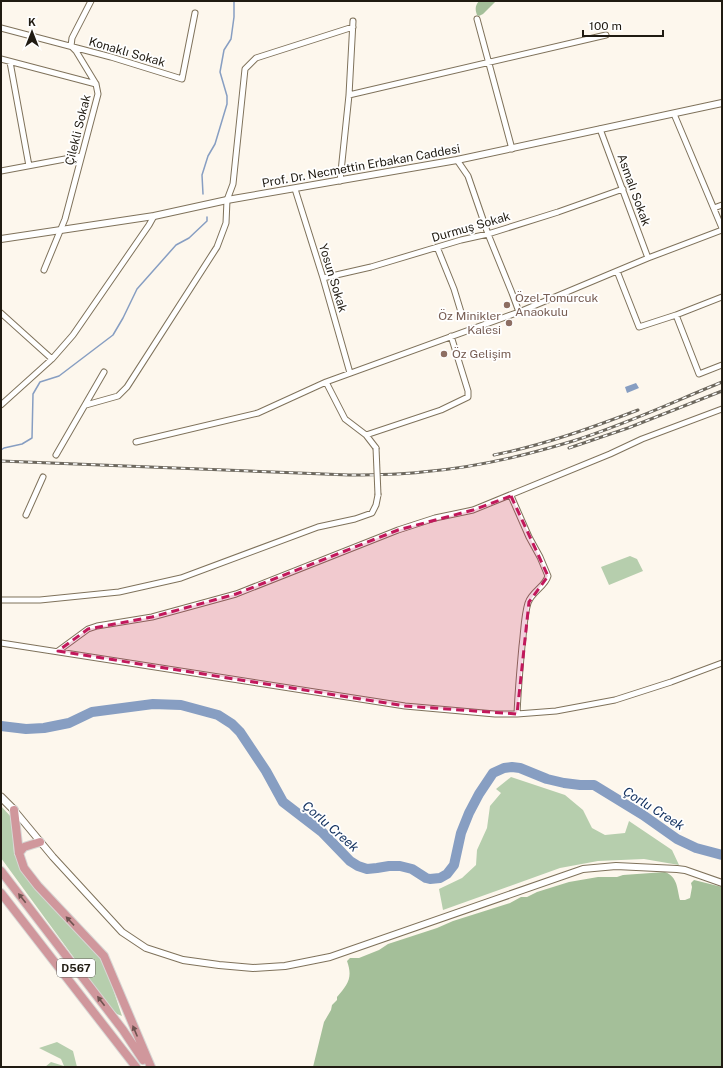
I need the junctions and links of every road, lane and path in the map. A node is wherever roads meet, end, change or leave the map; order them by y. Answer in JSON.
{"nodes":[{"id":1,"x":91,"y":1,"type":"edge"},
{"id":2,"x":195,"y":13,"type":"dead end"},
{"id":3,"x":477,"y":19,"type":"dead end"},
{"id":4,"x":353,"y":21,"type":"dead end"},
{"id":5,"x":353,"y":27,"type":"junction"},
{"id":6,"x":1,"y":28,"type":"edge"},
{"id":7,"x":606,"y":35,"type":"dead end"},
{"id":8,"x":71,"y":46,"type":"junction"},
{"id":9,"x":1,"y":59,"type":"edge"},
{"id":10,"x":10,"y":62,"type":"junction"},
{"id":11,"x":489,"y":63,"type":"junction"},
{"id":12,"x":96,"y":84,"type":"junction"},
{"id":13,"x":349,"y":95,"type":"junction"},
{"id":14,"x":722,"y":103,"type":"edge"},
{"id":15,"x":674,"y":114,"type":"junction"},
{"id":16,"x":600,"y":129,"type":"junction"},
{"id":17,"x":512,"y":149,"type":"junction"},
{"id":18,"x":81,"y":156,"type":"junction"},
{"id":19,"x":457,"y":160,"type":"junction"},
{"id":20,"x":29,"y":166,"type":"junction"},
{"id":21,"x":1,"y":171,"type":"edge"},
{"id":22,"x":340,"y":181,"type":"junction"},
{"id":23,"x":295,"y":189,"type":"junction"},
{"id":24,"x":623,"y":189,"type":"junction"},
{"id":25,"x":227,"y":200,"type":"junction"},
{"id":26,"x":722,"y":205,"type":"edge"},
{"id":27,"x":714,"y":208,"type":"junction"},
{"id":28,"x":154,"y":216,"type":"junction"},
{"id":29,"x":60,"y":229,"type":"junction"},
{"id":30,"x":722,"y":229,"type":"edge"},
{"id":31,"x":488,"y":234,"type":"junction"},
{"id":32,"x":1,"y":239,"type":"edge"},
{"id":33,"x":437,"y":247,"type":"junction"},
{"id":34,"x":648,"y":258,"type":"junction"},
{"id":35,"x":44,"y":270,"type":"dead end"},
{"id":36,"x":617,"y":271,"type":"junction"},
{"id":37,"x":323,"y":278,"type":"junction"},
{"id":38,"x":722,"y":297,"type":"edge"},
{"id":39,"x":461,"y":312,"type":"dead end"},
{"id":40,"x":519,"y":312,"type":"junction"},
{"id":41,"x":1,"y":313,"type":"edge"},
{"id":42,"x":676,"y":315,"type":"junction"},
{"id":43,"x":451,"y":336,"type":"junction"},
{"id":44,"x":52,"y":359,"type":"junction"},
{"id":45,"x":722,"y":364,"type":"edge"},
{"id":46,"x":104,"y":372,"type":"dead end"},
{"id":47,"x":350,"y":373,"type":"junction"},
{"id":48,"x":326,"y":382,"type":"junction"},
{"id":49,"x":1,"y":405,"type":"edge"},
{"id":50,"x":86,"y":405,"type":"junction"},
{"id":51,"x":722,"y":409,"type":"edge"},
{"id":52,"x":366,"y":435,"type":"junction"},
{"id":53,"x":136,"y":442,"type":"dead end"},
{"id":54,"x":56,"y":455,"type":"dead end"},
{"id":55,"x":44,"y":477,"type":"dead end"},
{"id":56,"x":510,"y":496,"type":"junction"},
{"id":57,"x":26,"y":514,"type":"dead end"},
{"id":58,"x":1,"y":600,"type":"edge"},
{"id":59,"x":1,"y":643,"type":"edge"},
{"id":60,"x":58,"y":651,"type":"junction"},
{"id":61,"x":722,"y":663,"type":"edge"},
{"id":62,"x":517,"y":714,"type":"junction"},
{"id":63,"x":1,"y":797,"type":"edge"},
{"id":64,"x":14,"y":810,"type":"junction"},
{"id":65,"x":40,"y":842,"type":"junction"},
{"id":66,"x":19,"y":853,"type":"junction"},
{"id":67,"x":1,"y":871,"type":"edge"},
{"id":68,"x":722,"y":883,"type":"edge"},
{"id":69,"x":1,"y":889,"type":"edge"},
{"id":70,"x":1,"y":893,"type":"edge"},
{"id":71,"x":13,"y":907,"type":"junction"},
{"id":72,"x":136,"y":1067,"type":"edge"},
{"id":73,"x":150,"y":1067,"type":"edge"}],
"edges":[{"from":1,"to":8,"type":"street"},
{"from":2,"to":8,"type":"street","name":"Konaklı Sokak"},
{"from":3,"to":11,"type":"street"},
{"from":4,"to":5,"type":"street"},
{"from":5,"to":13,"type":"street"},
{"from":5,"to":25,"type":"street"},
{"from":6,"to":8,"type":"street","name":"Konaklı Sokak"},
{"from":7,"to":11,"type":"street"},
{"from":8,"to":12,"type":"street","name":"Çilekli Sokak"},
{"from":9,"to":10,"type":"street"},
{"from":10,"to":12,"type":"street"},
{"from":10,"to":20,"type":"street"},
{"from":11,"to":13,"type":"street"},
{"from":11,"to":17,"type":"street"},
{"from":12,"to":18,"type":"street","name":"Çilekli Sokak"},
{"from":13,"to":22,"type":"street"},
{"from":14,"to":15,"type":"street","name":"Prof. Dr. Necmettin Erbakan Caddesi"},
{"from":15,"to":16,"type":"street","name":"Prof. Dr. Necmettin Erbakan Caddesi"},
{"from":15,"to":27,"type":"street"},
{"from":16,"to":17,"type":"street","name":"Prof. Dr. Necmettin Erbakan Caddesi"},
{"from":16,"to":24,"type":"street","name":"Asmalı Sokak"},
{"from":17,"to":19,"type":"street","name":"Prof. Dr. Necmettin Erbakan Caddesi"},
{"from":18,"to":20,"type":"street"},
{"from":18,"to":29,"type":"street","name":"Çilekli Sokak"},
{"from":19,"to":22,"type":"street","name":"Prof. Dr. Necmettin Erbakan Caddesi"},
{"from":19,"to":31,"type":"street"},
{"from":20,"to":21,"type":"street"},
{"from":22,"to":23,"type":"street","name":"Prof. Dr. Necmettin Erbakan Caddesi"},
{"from":23,"to":25,"type":"street","name":"Prof. Dr. Necmettin Erbakan Caddesi"},
{"from":23,"to":37,"type":"street","name":"Yosun Sokak"},
{"from":24,"to":31,"type":"street","name":"Durmuş Sokak"},
{"from":24,"to":34,"type":"street","name":"Asmalı Sokak"},
{"from":25,"to":28,"type":"street","name":"Prof. Dr. Necmettin Erbakan Caddesi"},
{"from":25,"to":50,"type":"street"},
{"from":26,"to":27,"type":"street"},
{"from":27,"to":30,"type":"street"},
{"from":28,"to":29,"type":"street","name":"Prof. Dr. Necmettin Erbakan Caddesi"},
{"from":28,"to":44,"type":"street"},
{"from":29,"to":32,"type":"street","name":"Prof. Dr. Necmettin Erbakan Caddesi"},
{"from":29,"to":35,"type":"street","name":"Çilekli Sokak"},
{"from":30,"to":34,"type":"street"},
{"from":31,"to":33,"type":"street","name":"Durmuş Sokak"},
{"from":31,"to":40,"type":"street"},
{"from":33,"to":37,"type":"street","name":"Durmuş Sokak"},
{"from":33,"to":39,"type":"street"},
{"from":34,"to":36,"type":"street"},
{"from":36,"to":40,"type":"street"},
{"from":36,"to":42,"type":"street"},
{"from":37,"to":47,"type":"street","name":"Yosun Sokak"},
{"from":38,"to":42,"type":"street"},
{"from":40,"to":43,"type":"street"},
{"from":41,"to":44,"type":"street"},
{"from":42,"to":45,"type":"street"},
{"from":43,"to":47,"type":"street"},
{"from":43,"to":52,"type":"street"},
{"from":44,"to":49,"type":"street"},
{"from":46,"to":50,"type":"street"},
{"from":47,"to":48,"type":"street"},
{"from":48,"to":52,"type":"street"},
{"from":48,"to":53,"type":"street"},
{"from":50,"to":54,"type":"street"},
{"from":51,"to":56,"type":"street"},
{"from":52,"to":58,"type":"street","bridge":true},
{"from":55,"to":57,"type":"street"},
{"from":56,"to":60,"type":"street"},
{"from":56,"to":62,"type":"street"},
{"from":59,"to":60,"type":"street"},
{"from":60,"to":62,"type":"street"},
{"from":61,"to":62,"type":"street"},
{"from":63,"to":64,"type":"main road"},
{"from":64,"to":65,"type":"street"},
{"from":64,"to":66,"type":"highway"},
{"from":65,"to":66,"type":"highway"},
{"from":65,"to":68,"type":"street"},
{"from":73,"to":66,"type":"highway","one_way":true},
{"from":73,"to":67,"type":"highway","number":"D567","one_way":true},
{"from":69,"to":71,"type":"highway","number":"D567"},
{"from":70,"to":71,"type":"highway"},
{"from":71,"to":72,"type":"highway","number":"D567"}]}
